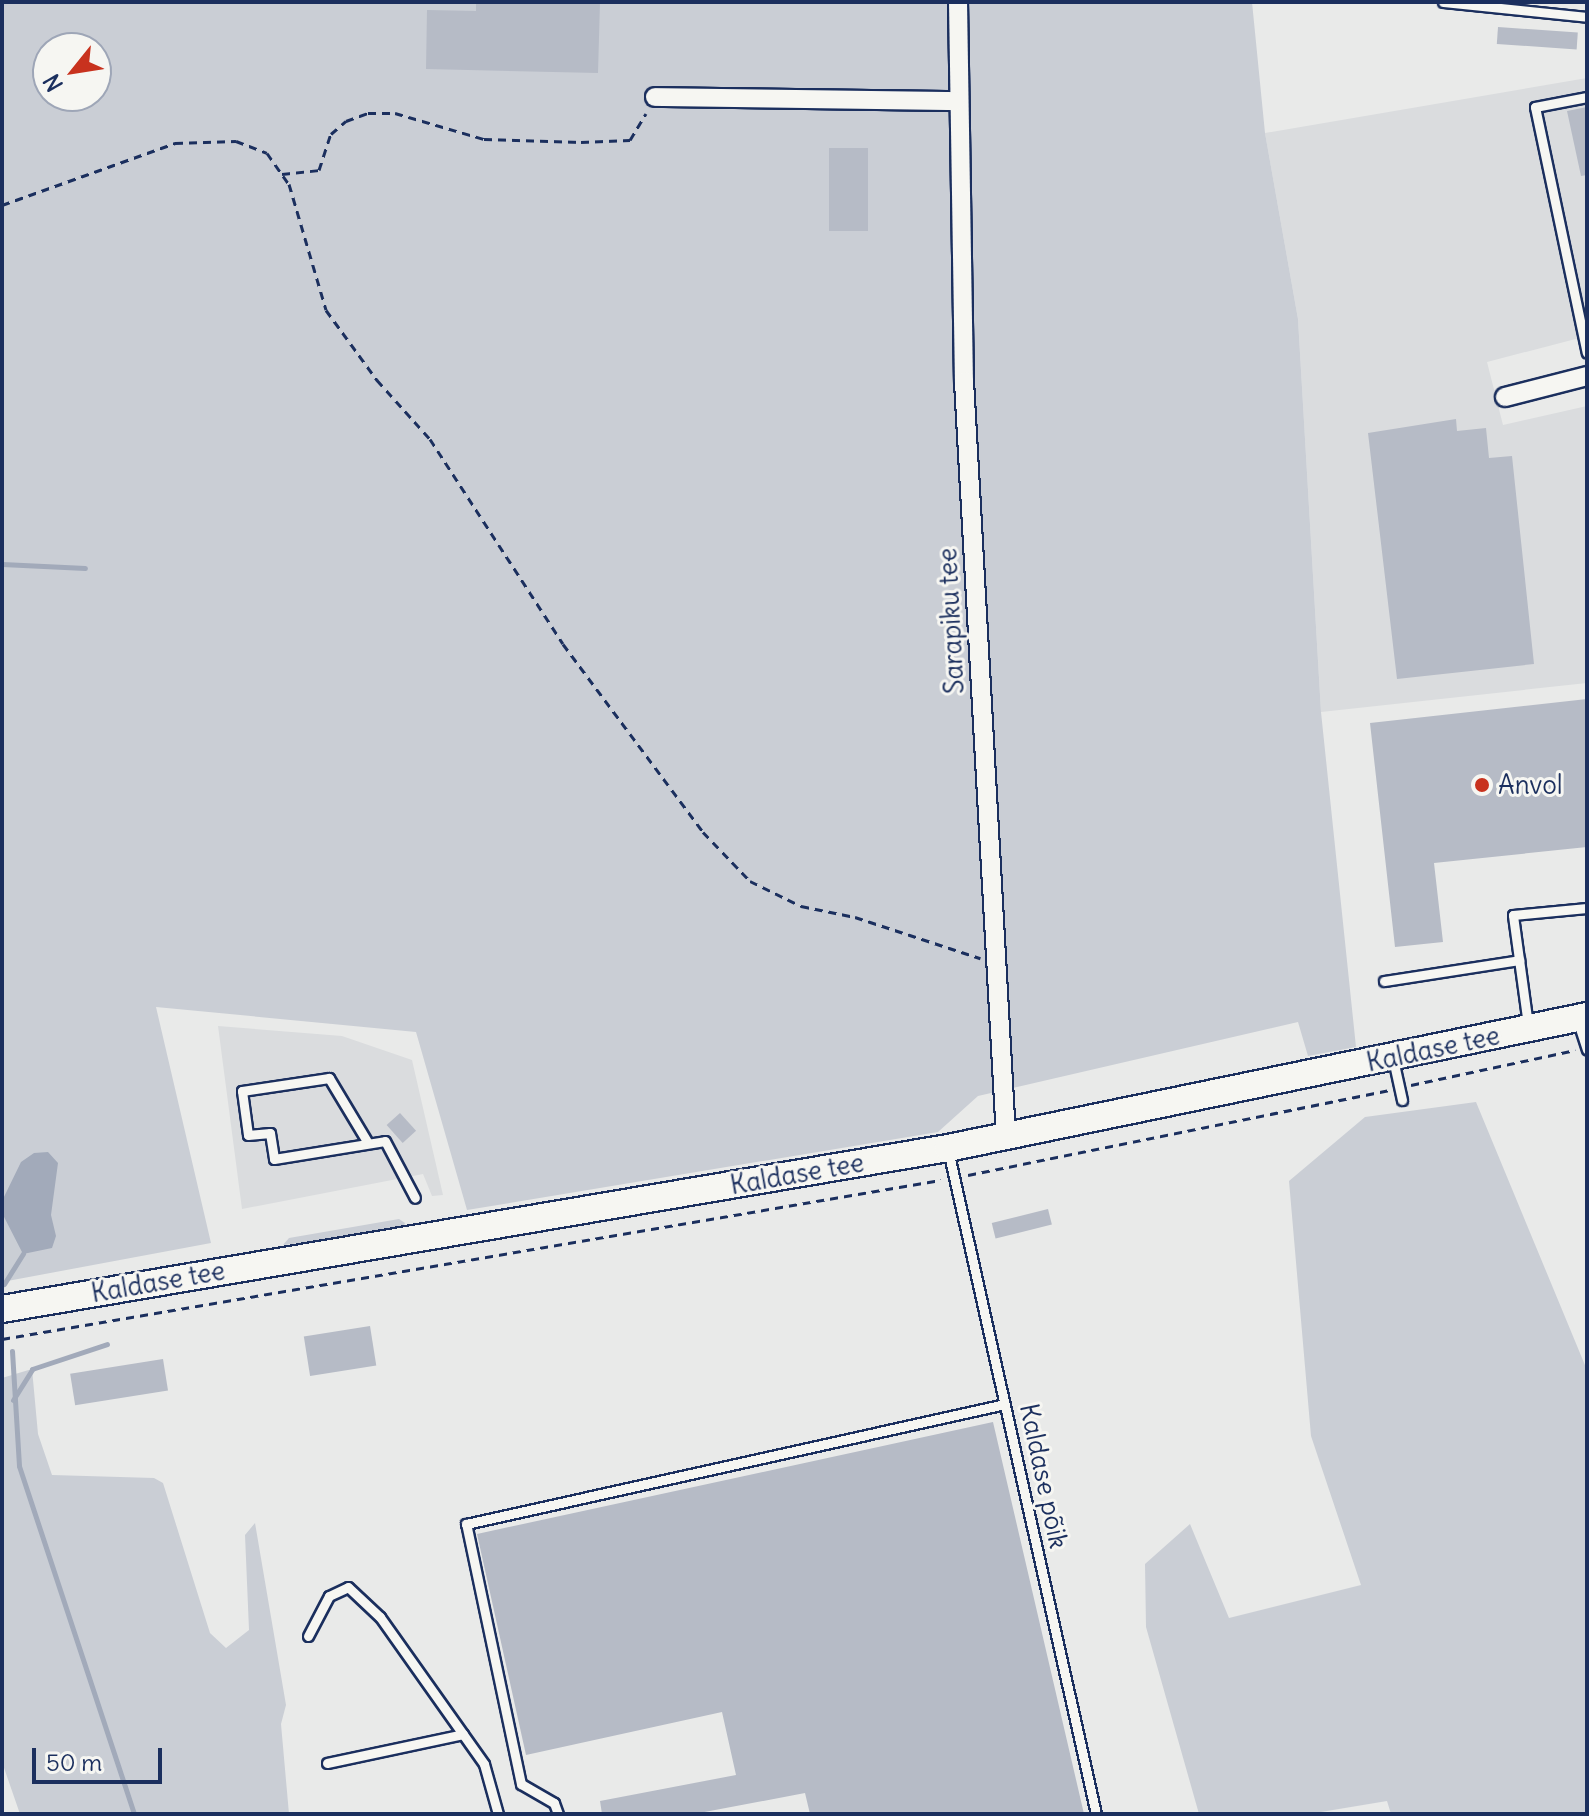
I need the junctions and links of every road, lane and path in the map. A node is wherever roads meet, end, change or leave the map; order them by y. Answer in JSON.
{"nodes":[{"id":1,"x":958,"y":2,"type":"edge"},
{"id":2,"x":1443,"y":2,"type":"edge"},
{"id":3,"x":1587,"y":17,"type":"edge"},
{"id":4,"x":655,"y":97,"type":"joint"},
{"id":5,"x":1587,"y":97,"type":"edge"},
{"id":6,"x":956,"y":101,"type":"junction"},
{"id":7,"x":282,"y":174,"type":"junction"},
{"id":8,"x":2,"y":205,"type":"edge"},
{"id":9,"x":1587,"y":353,"type":"edge"},
{"id":10,"x":1587,"y":376,"type":"edge"},
{"id":11,"x":1505,"y":397,"type":"dead end"},
{"id":12,"x":1587,"y":908,"type":"edge"},
{"id":13,"x":1519,"y":960,"type":"junction"},
{"id":14,"x":996,"y":963,"type":"junction"},
{"id":15,"x":1384,"y":981,"type":"dead end"},
{"id":16,"x":1582,"y":1018,"type":"edge"},
{"id":17,"x":1529,"y":1029,"type":"junction"},
{"id":18,"x":1587,"y":1048,"type":"edge"},
{"id":19,"x":1393,"y":1059,"type":"junction"},
{"id":20,"x":1400,"y":1088,"type":"junction"},
{"id":21,"x":1402,"y":1100,"type":"dead end"},
{"id":22,"x":1006,"y":1137,"type":"junction"},
{"id":23,"x":368,"y":1143,"type":"junction"},
{"id":24,"x":948,"y":1148,"type":"junction"},
{"id":25,"x":955,"y":1178,"type":"junction"},
{"id":26,"x":415,"y":1198,"type":"dead end"},
{"id":27,"x":2,"y":1309,"type":"edge"},
{"id":28,"x":2,"y":1339,"type":"edge"},
{"id":29,"x":1005,"y":1404,"type":"junction"},
{"id":30,"x":308,"y":1636,"type":"dead end"},
{"id":31,"x":463,"y":1734,"type":"junction"},
{"id":32,"x":327,"y":1763,"type":"dead end"},
{"id":33,"x":498,"y":1814,"type":"edge"},
{"id":34,"x":558,"y":1814,"type":"edge"},
{"id":35,"x":1096,"y":1814,"type":"edge"}],
"edges":[{"from":1,"to":6,"type":"street","name":"Sarapiku tee"},
{"from":2,"to":3,"type":"lane"},
{"from":4,"to":6,"type":"street"},
{"from":4,"to":7,"type":"path"},
{"from":5,"to":9,"type":"lane"},
{"from":6,"to":14,"type":"street","name":"Sarapiku tee"},
{"from":7,"to":8,"type":"path"},
{"from":7,"to":14,"type":"path"},
{"from":10,"to":11,"type":"street"},
{"from":12,"to":13,"type":"lane"},
{"from":13,"to":15,"type":"lane"},
{"from":13,"to":17,"type":"lane"},
{"from":14,"to":22,"type":"street","name":"Sarapiku tee"},
{"from":16,"to":17,"type":"street","name":"Kaldase tee"},
{"from":16,"to":18,"type":"lane"},
{"from":17,"to":19,"type":"street","name":"Kaldase tee"},
{"from":18,"to":20,"type":"path"},
{"from":19,"to":20,"type":"lane"},
{"from":19,"to":22,"type":"street","name":"Kaldase tee"},
{"from":20,"to":21,"type":"lane"},
{"from":20,"to":25,"type":"path"},
{"from":22,"to":24,"type":"street","name":"Kaldase tee"},
{"from":23,"to":23,"type":"lane"},
{"from":23,"to":26,"type":"lane"},
{"from":24,"to":25,"type":"lane","name":"Kaldase põik"},
{"from":24,"to":27,"type":"street","name":"Kaldase tee"},
{"from":25,"to":28,"type":"path"},
{"from":25,"to":29,"type":"lane","name":"Kaldase põik"},
{"from":29,"to":34,"type":"lane"},
{"from":29,"to":35,"type":"lane","name":"Kaldase põik"},
{"from":30,"to":31,"type":"lane"},
{"from":31,"to":32,"type":"lane"},
{"from":31,"to":33,"type":"lane"}]}
